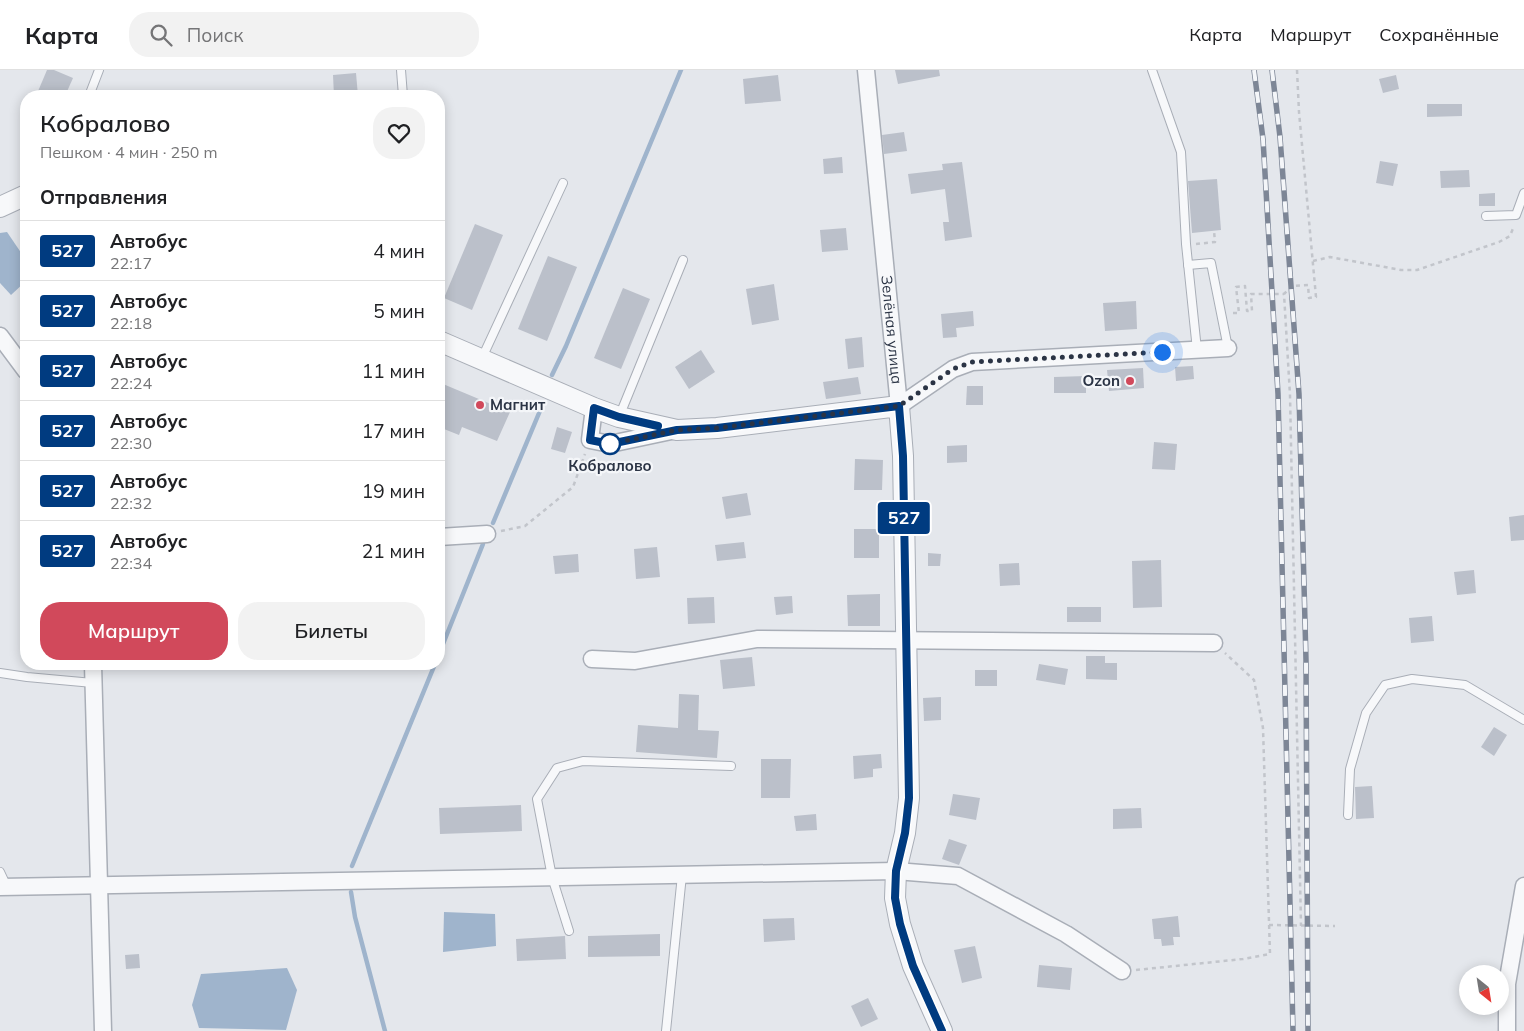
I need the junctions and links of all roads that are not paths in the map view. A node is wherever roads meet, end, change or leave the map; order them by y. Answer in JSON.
{"nodes":[{"id":1,"x":100,"y":70,"type":"edge"},
{"id":2,"x":401,"y":70,"type":"edge"},
{"id":3,"x":866,"y":70,"type":"edge"},
{"id":4,"x":1152,"y":70,"type":"edge"},
{"id":5,"x":92,"y":90,"type":"edge"},
{"id":6,"x":403,"y":90,"type":"edge"},
{"id":7,"x":563,"y":183,"type":"dead end"},
{"id":8,"x":1524,"y":193,"type":"edge"},
{"id":9,"x":20,"y":198,"type":"edge"},
{"id":10,"x":0,"y":207,"type":"edge"},
{"id":11,"x":1486,"y":216,"type":"dead end"},
{"id":12,"x":683,"y":260,"type":"dead end"},
{"id":13,"x":1188,"y":265,"type":"junction"},
{"id":14,"x":0,"y":336,"type":"edge"},
{"id":15,"x":445,"y":343,"type":"edge"},
{"id":16,"x":1228,"y":348,"type":"joint"},
{"id":17,"x":1197,"y":350,"type":"junction"},
{"id":18,"x":482,"y":359,"type":"junction"},
{"id":19,"x":20,"y":363,"type":"edge"},
{"id":20,"x":899,"y":406,"type":"junction"},
{"id":21,"x":594,"y":408,"type":"junction"},
{"id":22,"x":619,"y":417,"type":"junction"},
{"id":23,"x":677,"y":430,"type":"junction"},
{"id":24,"x":487,"y":534,"type":"road end"},
{"id":25,"x":445,"y":537,"type":"edge"},
{"id":26,"x":907,"y":639,"type":"junction"},
{"id":27,"x":1214,"y":643,"type":"road end"},
{"id":28,"x":592,"y":659,"type":"dead end"},
{"id":29,"x":93,"y":670,"type":"edge"},
{"id":30,"x":0,"y":673,"type":"edge"},
{"id":31,"x":93,"y":683,"type":"junction"},
{"id":32,"x":1524,"y":720,"type":"edge"},
{"id":33,"x":731,"y":766,"type":"dead end"},
{"id":34,"x":1348,"y":815,"type":"dead end"},
{"id":35,"x":896,"y":871,"type":"junction"},
{"id":36,"x":0,"y":872,"type":"edge"},
{"id":37,"x":682,"y":875,"type":"junction"},
{"id":38,"x":552,"y":877,"type":"junction"},
{"id":39,"x":100,"y":885,"type":"junction"},
{"id":40,"x":1524,"y":886,"type":"edge"},
{"id":41,"x":3,"y":887,"type":"edge"},
{"id":42,"x":569,"y":931,"type":"dead end"},
{"id":43,"x":1122,"y":971,"type":"road end"},
{"id":44,"x":103,"y":1031,"type":"edge"},
{"id":45,"x":666,"y":1031,"type":"edge"},
{"id":46,"x":942,"y":1031,"type":"edge"},
{"id":47,"x":1507,"y":1031,"type":"edge"}],
"edges":[{"from":1,"to":5,"type":"lane"},
{"from":2,"to":6,"type":"lane"},
{"from":3,"to":20,"type":"street","name":"Зелёная улица"},
{"from":4,"to":13,"type":"lane"},
{"from":7,"to":18,"type":"lane"},
{"from":8,"to":11,"type":"lane"},
{"from":9,"to":10,"type":"street"},
{"from":12,"to":22,"type":"lane"},
{"from":13,"to":16,"type":"lane"},
{"from":13,"to":17,"type":"lane"},
{"from":14,"to":19,"type":"street"},
{"from":15,"to":18,"type":"street"},
{"from":16,"to":17,"type":"street"},
{"from":17,"to":20,"type":"street"},
{"from":18,"to":21,"type":"street"},
{"from":20,"to":23,"type":"street"},
{"from":20,"to":26,"type":"street","name":"Зелёная улица"},
{"from":21,"to":22,"type":"street"},
{"from":21,"to":23,"type":"street"},
{"from":22,"to":23,"type":"street"},
{"from":24,"to":25,"type":"street"},
{"from":26,"to":27,"type":"street"},
{"from":26,"to":28,"type":"street"},
{"from":26,"to":35,"type":"street","name":"Зелёная улица"},
{"from":29,"to":31,"type":"street"},
{"from":30,"to":31,"type":"lane"},
{"from":31,"to":39,"type":"street"},
{"from":32,"to":34,"type":"lane"},
{"from":33,"to":38,"type":"lane"},
{"from":35,"to":37,"type":"street"},
{"from":35,"to":43,"type":"street"},
{"from":35,"to":46,"type":"street","name":"Зелёная улица"},
{"from":36,"to":41,"type":"lane"},
{"from":37,"to":38,"type":"street"},
{"from":37,"to":45,"type":"lane"},
{"from":38,"to":39,"type":"street"},
{"from":38,"to":42,"type":"lane"},
{"from":39,"to":41,"type":"street"},
{"from":39,"to":44,"type":"street"},
{"from":40,"to":47,"type":"street"}]}
